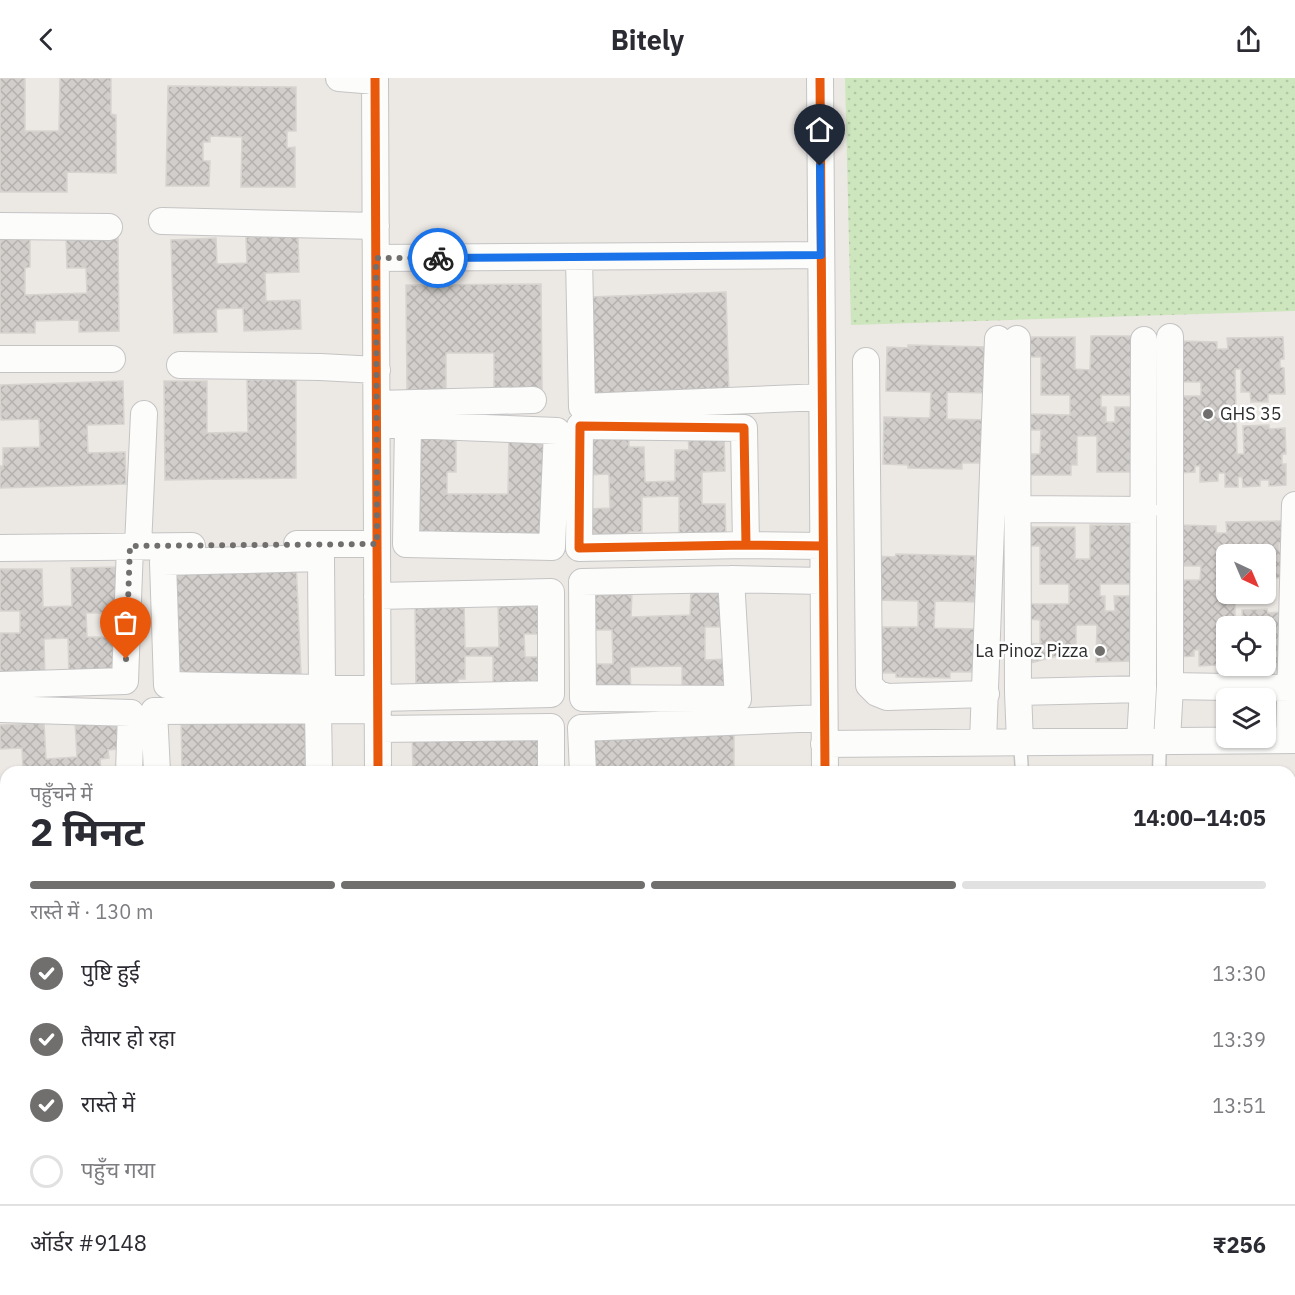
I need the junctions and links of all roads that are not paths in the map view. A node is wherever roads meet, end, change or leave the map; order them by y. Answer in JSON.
{"nodes":[{"id":1,"x":339,"y":78,"type":"edge"},
{"id":2,"x":820,"y":78,"type":"edge"},
{"id":3,"x":375,"y":80,"type":"edge"},
{"id":4,"x":162,"y":221,"type":"dead end"},
{"id":5,"x":0,"y":226,"type":"edge"},
{"id":6,"x":376,"y":226,"type":"junction"},
{"id":7,"x":109,"y":227,"type":"dead end"},
{"id":8,"x":821,"y":255,"type":"junction"},
{"id":9,"x":579,"y":257,"type":"junction"},
{"id":10,"x":376,"y":258,"type":"junction"},
{"id":11,"x":1170,"y":337,"type":"dead end"},
{"id":12,"x":1144,"y":340,"type":"dead end"},
{"id":13,"x":0,"y":359,"type":"edge"},
{"id":14,"x":112,"y":359,"type":"dead end"},
{"id":15,"x":866,"y":361,"type":"dead end"},
{"id":16,"x":180,"y":365,"type":"dead end"},
{"id":17,"x":377,"y":370,"type":"junction"},
{"id":18,"x":822,"y":397,"type":"junction"},
{"id":19,"x":533,"y":400,"type":"dead end"},
{"id":20,"x":144,"y":414,"type":"dead end"},
{"id":21,"x":377,"y":414,"type":"junction"},
{"id":22,"x":408,"y":425,"type":"junction"},
{"id":23,"x":1295,"y":505,"type":"edge"},
{"id":24,"x":1018,"y":509,"type":"junction"},
{"id":25,"x":1145,"y":510,"type":"junction"},
{"id":26,"x":377,"y":544,"type":"junction"},
{"id":27,"x":746,"y":545,"type":"junction"},
{"id":28,"x":134,"y":546,"type":"junction"},
{"id":29,"x":823,"y":546,"type":"junction"},
{"id":30,"x":0,"y":548,"type":"edge"},
{"id":31,"x":732,"y":579,"type":"junction"},
{"id":32,"x":823,"y":581,"type":"junction"},
{"id":33,"x":377,"y":596,"type":"junction"},
{"id":34,"x":0,"y":685,"type":"edge"},
{"id":35,"x":1170,"y":686,"type":"junction"},
{"id":36,"x":1290,"y":688,"type":"junction"},
{"id":37,"x":1143,"y":689,"type":"junction"},
{"id":38,"x":1018,"y":692,"type":"junction"},
{"id":39,"x":986,"y":694,"type":"junction"},
{"id":40,"x":320,"y":698,"type":"junction"},
{"id":41,"x":378,"y":706,"type":"junction"},
{"id":42,"x":0,"y":709,"type":"edge"},
{"id":43,"x":824,"y":718,"type":"junction"},
{"id":44,"x":1292,"y":740,"type":"edge"},
{"id":45,"x":1156,"y":741,"type":"junction"},
{"id":46,"x":983,"y":742,"type":"junction"},
{"id":47,"x":1020,"y":742,"type":"junction"},
{"id":48,"x":824,"y":744,"type":"junction"},
{"id":49,"x":129,"y":766,"type":"edge"},
{"id":50,"x":157,"y":766,"type":"edge"},
{"id":51,"x":319,"y":766,"type":"edge"},
{"id":52,"x":378,"y":766,"type":"edge"},
{"id":53,"x":551,"y":766,"type":"edge"},
{"id":54,"x":583,"y":766,"type":"edge"},
{"id":55,"x":825,"y":766,"type":"edge"},
{"id":56,"x":1022,"y":766,"type":"edge"},
{"id":57,"x":1158,"y":766,"type":"edge"}],
"edges":[{"from":1,"to":3,"type":"street"},
{"from":2,"to":8,"type":"street"},
{"from":3,"to":6,"type":"street"},
{"from":4,"to":6,"type":"street"},
{"from":5,"to":7,"type":"street"},
{"from":6,"to":10,"type":"street"},
{"from":8,"to":9,"type":"street"},
{"from":8,"to":18,"type":"street"},
{"from":9,"to":10,"type":"street"},
{"from":9,"to":18,"type":"street"},
{"from":10,"to":17,"type":"street"},
{"from":11,"to":35,"type":"street"},
{"from":12,"to":25,"type":"street"},
{"from":13,"to":14,"type":"street"},
{"from":15,"to":39,"type":"street"},
{"from":16,"to":17,"type":"street"},
{"from":17,"to":21,"type":"street"},
{"from":18,"to":29,"type":"street"},
{"from":19,"to":21,"type":"street"},
{"from":20,"to":28,"type":"street"},
{"from":21,"to":22,"type":"street"},
{"from":21,"to":26,"type":"street"},
{"from":22,"to":22,"type":"street"},
{"from":23,"to":36,"type":"street"},
{"from":24,"to":25,"type":"street"},
{"from":24,"to":38,"type":"street"},
{"from":24,"to":39,"type":"street"},
{"from":25,"to":37,"type":"street"},
{"from":26,"to":28,"type":"street"},
{"from":26,"to":33,"type":"street"},
{"from":27,"to":27,"type":"street"},
{"from":27,"to":29,"type":"street"},
{"from":28,"to":30,"type":"street"},
{"from":28,"to":34,"type":"street"},
{"from":29,"to":32,"type":"street"},
{"from":31,"to":31,"type":"street"},
{"from":31,"to":32,"type":"street"},
{"from":32,"to":43,"type":"street"},
{"from":33,"to":41,"type":"street"},
{"from":33,"to":41,"type":"street"},
{"from":35,"to":36,"type":"street"},
{"from":35,"to":45,"type":"street"},
{"from":36,"to":44,"type":"street"},
{"from":37,"to":38,"type":"street"},
{"from":37,"to":45,"type":"street"},
{"from":38,"to":47,"type":"street"},
{"from":39,"to":46,"type":"street"},
{"from":40,"to":40,"type":"street"},
{"from":40,"to":41,"type":"street"},
{"from":40,"to":50,"type":"street"},
{"from":40,"to":51,"type":"street"},
{"from":41,"to":52,"type":"street"},
{"from":41,"to":53,"type":"street"},
{"from":42,"to":49,"type":"street"},
{"from":43,"to":48,"type":"street"},
{"from":43,"to":54,"type":"street"},
{"from":44,"to":45,"type":"street"},
{"from":45,"to":47,"type":"street"},
{"from":45,"to":57,"type":"lane"},
{"from":46,"to":47,"type":"street"},
{"from":46,"to":48,"type":"street"},
{"from":47,"to":56,"type":"lane"},
{"from":48,"to":55,"type":"street"}]}
